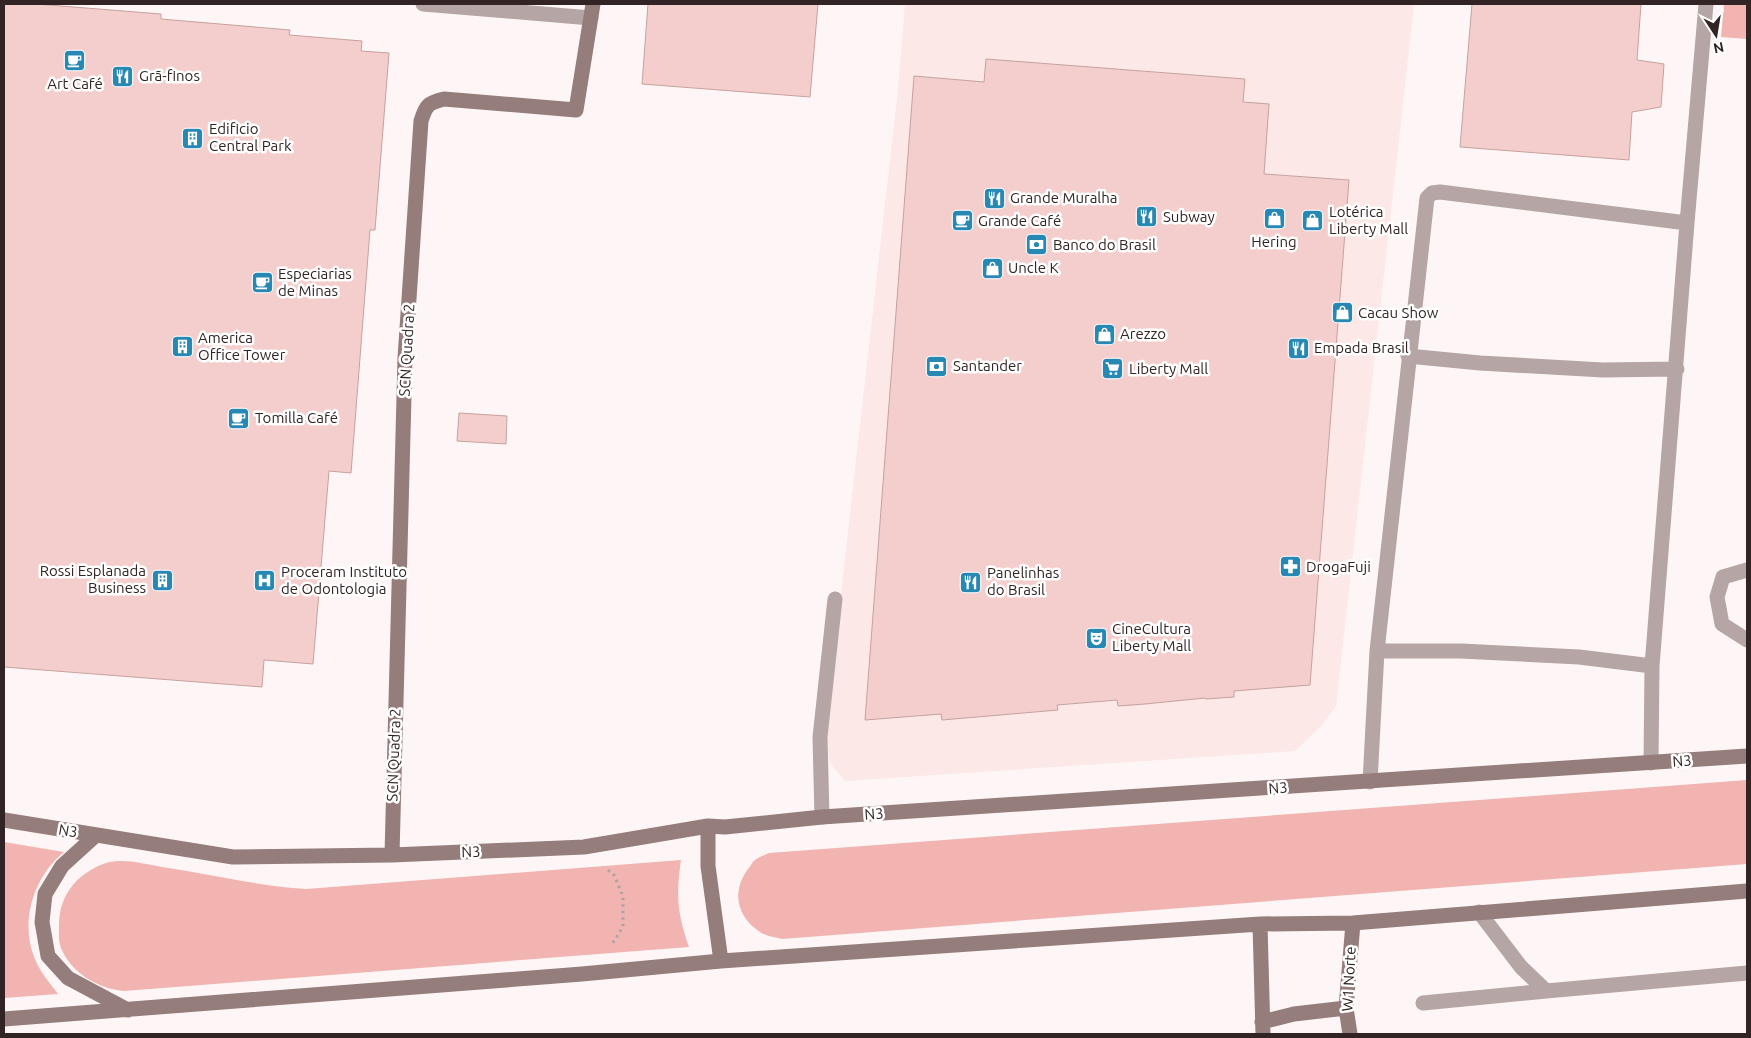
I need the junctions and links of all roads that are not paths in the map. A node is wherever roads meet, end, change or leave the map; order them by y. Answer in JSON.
{"nodes":[{"id":1,"x":423,"y":4,"type":"edge"},
{"id":2,"x":1706,"y":4,"type":"edge"},
{"id":3,"x":592,"y":11,"type":"edge"},
{"id":4,"x":1687,"y":223,"type":"junction"},
{"id":5,"x":1408,"y":356,"type":"junction"},
{"id":6,"x":1677,"y":369,"type":"junction"},
{"id":7,"x":1747,"y":570,"type":"edge"},
{"id":8,"x":835,"y":599,"type":"dead end"},
{"id":9,"x":1747,"y":640,"type":"edge"},
{"id":10,"x":1376,"y":651,"type":"junction"},
{"id":11,"x":1652,"y":666,"type":"junction"},
{"id":12,"x":1747,"y":756,"type":"edge"},
{"id":13,"x":1651,"y":763,"type":"junction"},
{"id":14,"x":1370,"y":782,"type":"junction"},
{"id":15,"x":822,"y":817,"type":"junction"},
{"id":16,"x":4,"y":820,"type":"edge"},
{"id":17,"x":708,"y":826,"type":"junction"},
{"id":18,"x":95,"y":836,"type":"junction"},
{"id":19,"x":392,"y":855,"type":"junction"},
{"id":20,"x":1747,"y":891,"type":"edge"},
{"id":21,"x":1479,"y":912,"type":"junction"},
{"id":22,"x":1353,"y":923,"type":"junction"},
{"id":23,"x":1260,"y":924,"type":"junction"},
{"id":24,"x":721,"y":961,"type":"junction"},
{"id":25,"x":1747,"y":972,"type":"edge"},
{"id":26,"x":1546,"y":991,"type":"junction"},
{"id":27,"x":1423,"y":1003,"type":"dead end"},
{"id":28,"x":1346,"y":1008,"type":"junction"},
{"id":29,"x":128,"y":1010,"type":"junction"},
{"id":30,"x":4,"y":1019,"type":"edge"},
{"id":31,"x":1262,"y":1028,"type":"edge"},
{"id":32,"x":1350,"y":1034,"type":"edge"}],
"edges":[{"from":1,"to":3,"type":"lane"},
{"from":2,"to":4,"type":"lane"},
{"from":3,"to":19,"type":"main road","name":"SCN Quadra 2"},
{"from":4,"to":5,"type":"lane"},
{"from":4,"to":6,"type":"lane"},
{"from":5,"to":6,"type":"lane"},
{"from":5,"to":10,"type":"lane"},
{"from":6,"to":11,"type":"lane"},
{"from":7,"to":9,"type":"lane"},
{"from":8,"to":15,"type":"lane"},
{"from":10,"to":11,"type":"lane"},
{"from":10,"to":14,"type":"lane"},
{"from":11,"to":13,"type":"lane"},
{"from":12,"to":13,"type":"main road","name":"N3"},
{"from":13,"to":14,"type":"main road","name":"N3"},
{"from":14,"to":15,"type":"main road","name":"N3"},
{"from":15,"to":17,"type":"main road","name":"N3"},
{"from":16,"to":18,"type":"main road","name":"N3"},
{"from":17,"to":19,"type":"main road","name":"N3"},
{"from":17,"to":24,"type":"main road"},
{"from":18,"to":19,"type":"main road","name":"N3"},
{"from":18,"to":29,"type":"main road"},
{"from":20,"to":21,"type":"main road"},
{"from":21,"to":22,"type":"main road"},
{"from":21,"to":26,"type":"lane"},
{"from":22,"to":23,"type":"main road"},
{"from":22,"to":28,"type":"main road","name":"W1 Norte"},
{"from":23,"to":24,"type":"main road"},
{"from":23,"to":31,"type":"main road"},
{"from":24,"to":29,"type":"main road"},
{"from":25,"to":26,"type":"lane"},
{"from":26,"to":27,"type":"lane"},
{"from":28,"to":31,"type":"main road"},
{"from":28,"to":32,"type":"main road","name":"W1 Norte"},
{"from":29,"to":30,"type":"main road"}]}
